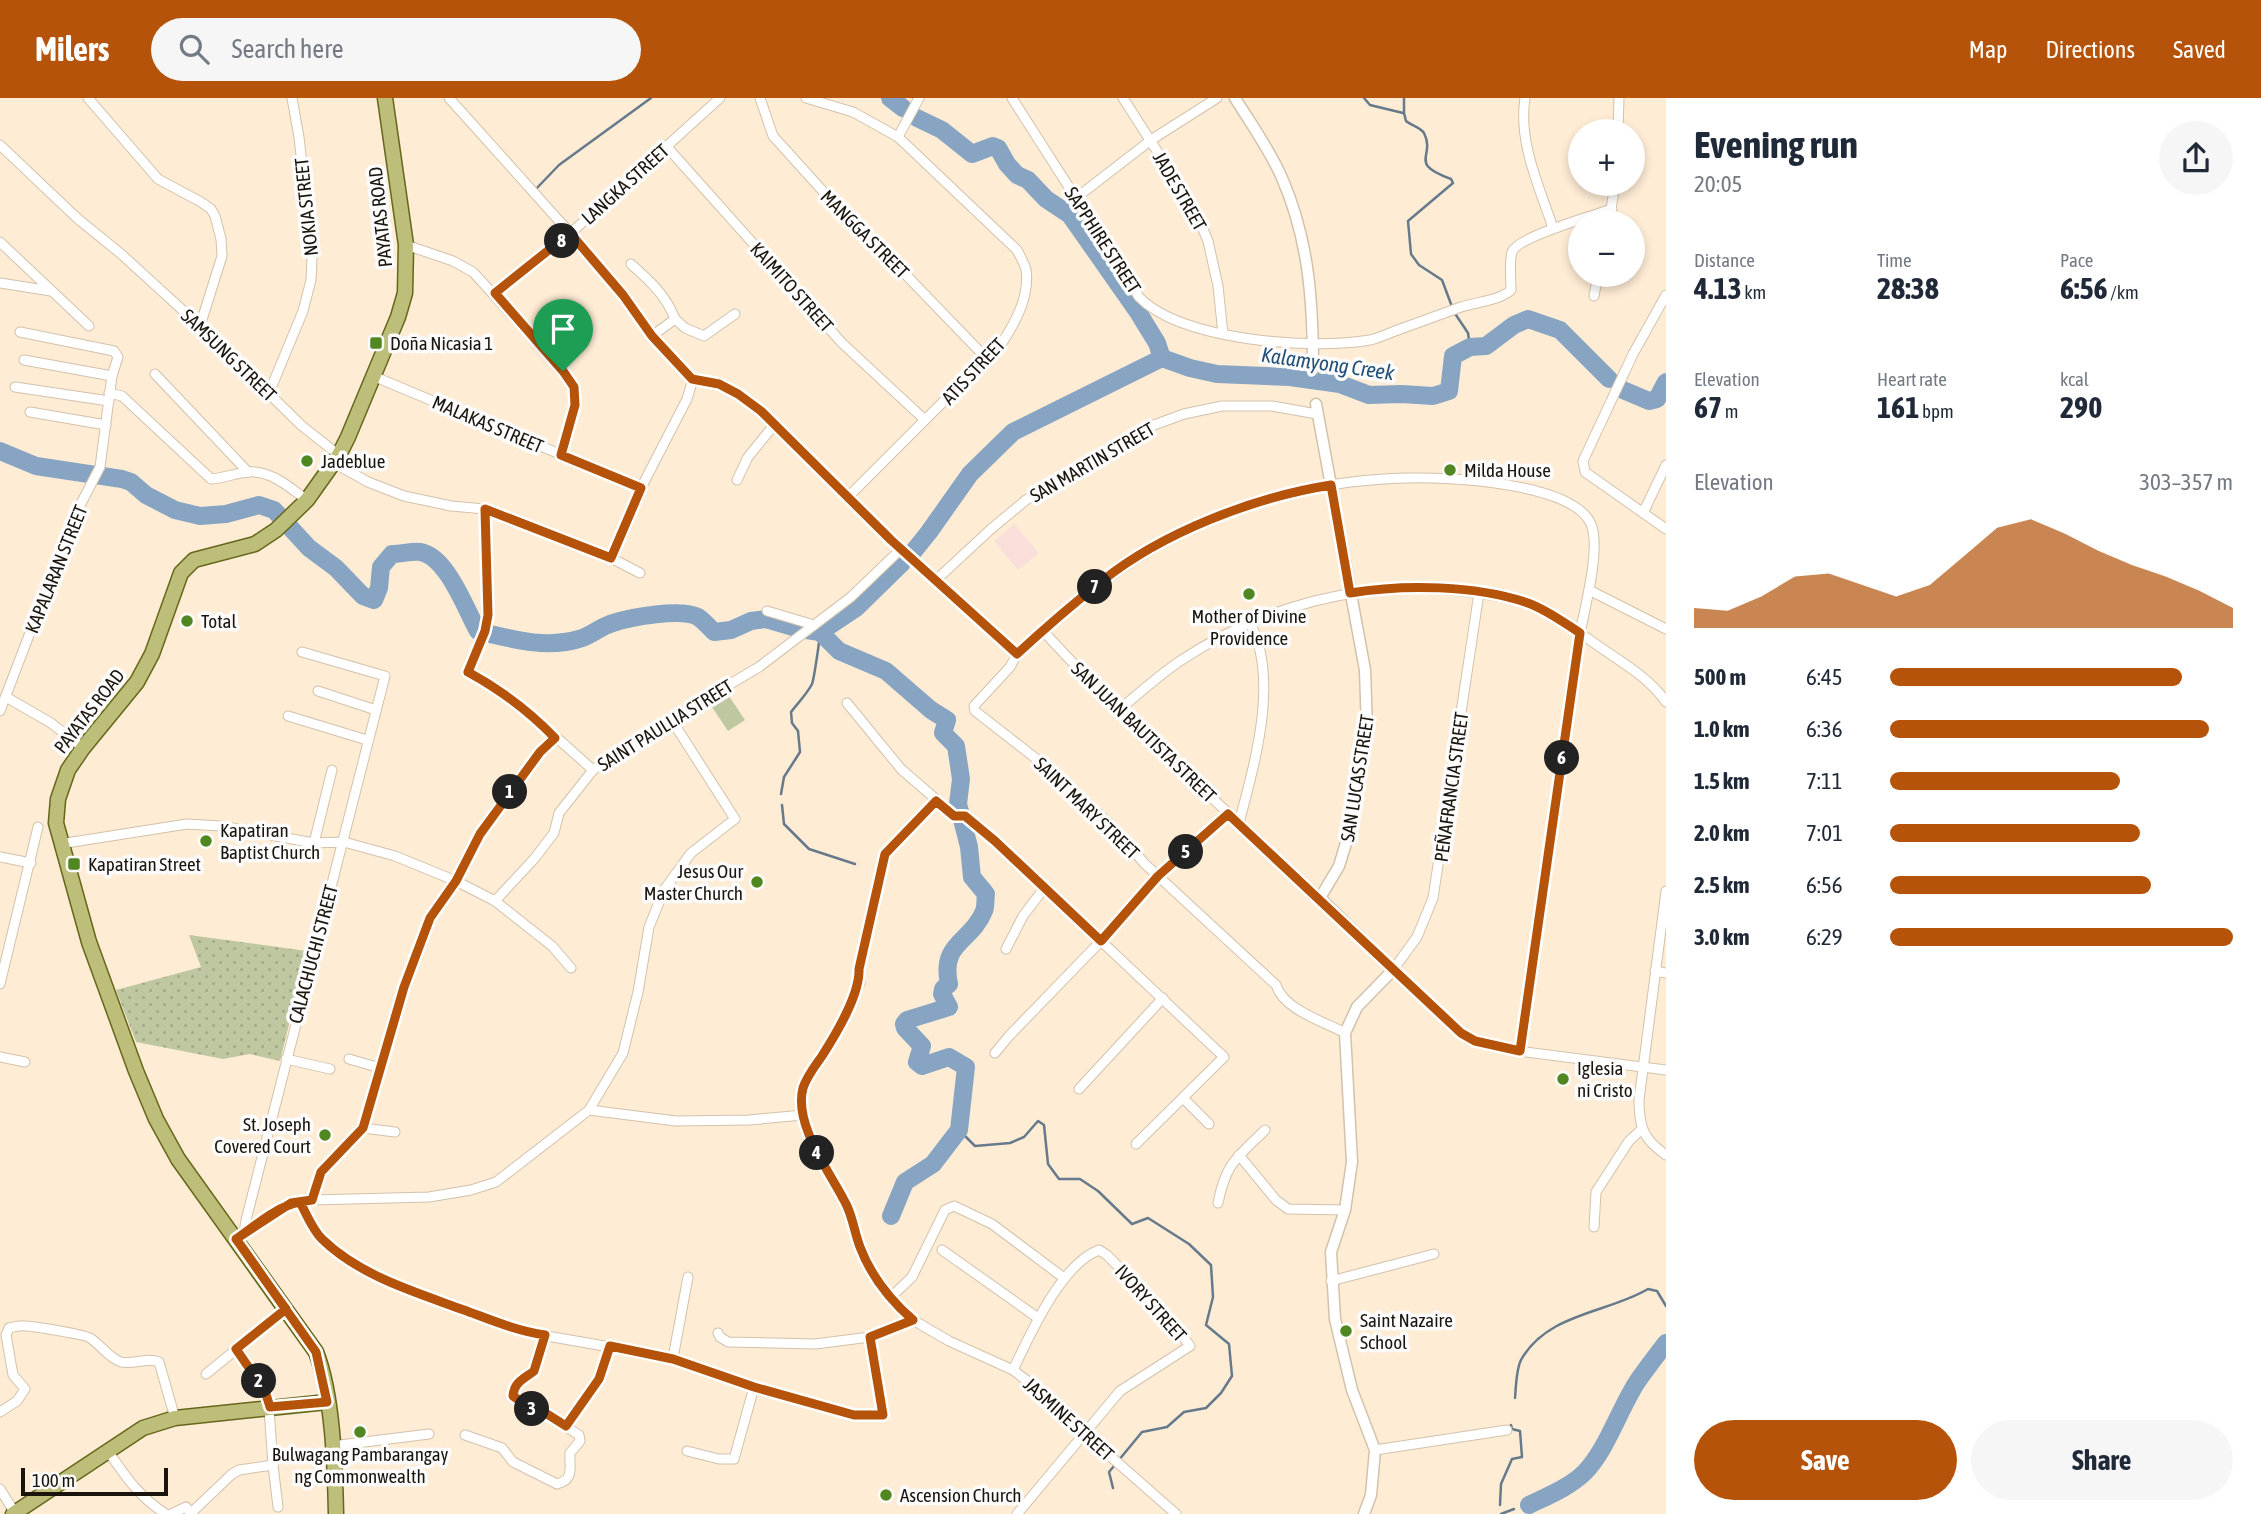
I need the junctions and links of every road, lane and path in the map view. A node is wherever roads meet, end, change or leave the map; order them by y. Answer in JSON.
{"nodes":[{"id":1,"x":88,"y":98,"type":"edge"},
{"id":2,"x":292,"y":98,"type":"edge"},
{"id":3,"x":385,"y":98,"type":"edge"},
{"id":4,"x":449,"y":98,"type":"edge"},
{"id":5,"x":720,"y":98,"type":"edge"},
{"id":6,"x":760,"y":98,"type":"edge"},
{"id":7,"x":806,"y":98,"type":"edge"},
{"id":8,"x":1012,"y":98,"type":"edge"},
{"id":9,"x":1123,"y":98,"type":"edge"},
{"id":10,"x":1217,"y":98,"type":"edge"},
{"id":11,"x":1235,"y":98,"type":"edge"},
{"id":12,"x":1525,"y":98,"type":"edge"},
{"id":13,"x":1619,"y":98,"type":"edge"},
{"id":14,"x":915,"y":107,"type":"edge"},
{"id":15,"x":1618,"y":119,"type":"edge"},
{"id":16,"x":898,"y":137,"type":"junction"},
{"id":17,"x":1151,"y":140,"type":"junction"},
{"id":18,"x":0,"y":145,"type":"edge"},
{"id":19,"x":667,"y":147,"type":"junction"},
{"id":20,"x":1614,"y":196,"type":"edge"},
{"id":21,"x":1076,"y":198,"type":"junction"},
{"id":22,"x":1612,"y":209,"type":"joint"},
{"id":23,"x":1553,"y":228,"type":"junction"},
{"id":24,"x":570,"y":233,"type":"junction"},
{"id":25,"x":0,"y":242,"type":"edge"},
{"id":26,"x":406,"y":245,"type":"junction"},
{"id":27,"x":631,"y":264,"type":"dead end"},
{"id":28,"x":0,"y":282,"type":"edge"},
{"id":29,"x":1596,"y":287,"type":"edge"},
{"id":30,"x":52,"y":291,"type":"junction"},
{"id":31,"x":495,"y":293,"type":"junction"},
{"id":32,"x":1666,"y":295,"type":"edge"},
{"id":33,"x":1594,"y":296,"type":"dead end"},
{"id":34,"x":735,"y":314,"type":"dead end"},
{"id":35,"x":675,"y":319,"type":"junction"},
{"id":36,"x":89,"y":326,"type":"dead end"},
{"id":37,"x":200,"y":326,"type":"junction"},
{"id":38,"x":20,"y":332,"type":"dead end"},
{"id":39,"x":1223,"y":334,"type":"junction"},
{"id":40,"x":652,"y":336,"type":"junction"},
{"id":41,"x":1313,"y":345,"type":"junction"},
{"id":42,"x":987,"y":359,"type":"junction"},
{"id":43,"x":24,"y":360,"type":"dead end"},
{"id":44,"x":1313,"y":369,"type":"dead end"},
{"id":45,"x":155,"y":374,"type":"dead end"},
{"id":46,"x":112,"y":376,"type":"junction"},
{"id":47,"x":373,"y":376,"type":"junction"},
{"id":48,"x":692,"y":379,"type":"junction"},
{"id":49,"x":15,"y":387,"type":"dead end"},
{"id":50,"x":269,"y":393,"type":"junction"},
{"id":51,"x":109,"y":397,"type":"junction"},
{"id":52,"x":1317,"y":409,"type":"joint"},
{"id":53,"x":30,"y":412,"type":"dead end"},
{"id":54,"x":925,"y":421,"type":"junction"},
{"id":55,"x":106,"y":425,"type":"junction"},
{"id":56,"x":774,"y":425,"type":"junction"},
{"id":57,"x":561,"y":455,"type":"junction"},
{"id":58,"x":337,"y":459,"type":"junction"},
{"id":59,"x":1665,"y":470,"type":"edge"},
{"id":60,"x":248,"y":472,"type":"junction"},
{"id":61,"x":737,"y":480,"type":"dead end"},
{"id":62,"x":1331,"y":485,"type":"junction"},
{"id":63,"x":641,"y":488,"type":"junction"},
{"id":64,"x":848,"y":497,"type":"junction"},
{"id":65,"x":307,"y":500,"type":"junction"},
{"id":66,"x":485,"y":509,"type":"junction"},
{"id":67,"x":1643,"y":513,"type":"junction"},
{"id":68,"x":1666,"y":528,"type":"edge"},
{"id":69,"x":901,"y":549,"type":"junction"},
{"id":70,"x":611,"y":558,"type":"junction"},
{"id":71,"x":640,"y":573,"type":"dead end"},
{"id":72,"x":935,"y":580,"type":"junction"},
{"id":73,"x":1589,"y":590,"type":"junction"},
{"id":74,"x":1350,"y":593,"type":"junction"},
{"id":75,"x":1479,"y":593,"type":"junction"},
{"id":76,"x":767,"y":611,"type":"dead end"},
{"id":77,"x":1250,"y":623,"type":"junction"},
{"id":78,"x":809,"y":628,"type":"junction"},
{"id":79,"x":1666,"y":629,"type":"edge"},
{"id":80,"x":1043,"y":631,"type":"junction"},
{"id":81,"x":1580,"y":633,"type":"junction"},
{"id":82,"x":302,"y":652,"type":"dead end"},
{"id":83,"x":1017,"y":654,"type":"junction"},
{"id":84,"x":318,"y":691,"type":"dead end"},
{"id":85,"x":6,"y":697,"type":"junction"},
{"id":86,"x":1666,"y":702,"type":"edge"},
{"id":87,"x":847,"y":703,"type":"dead end"},
{"id":88,"x":376,"y":710,"type":"junction"},
{"id":89,"x":0,"y":711,"type":"edge"},
{"id":90,"x":1118,"y":711,"type":"junction"},
{"id":91,"x":288,"y":716,"type":"dead end"},
{"id":92,"x":671,"y":719,"type":"junction"},
{"id":93,"x":555,"y":738,"type":"junction"},
{"id":94,"x":366,"y":740,"type":"junction"},
{"id":95,"x":83,"y":748,"type":"junction"},
{"id":96,"x":332,"y":770,"type":"dead end"},
{"id":97,"x":593,"y":770,"type":"junction"},
{"id":98,"x":936,"y":801,"type":"junction"},
{"id":99,"x":1228,"y":814,"type":"junction"},
{"id":100,"x":1239,"y":823,"type":"junction"},
{"id":101,"x":38,"y":827,"type":"dead end"},
{"id":102,"x":344,"y":842,"type":"junction"},
{"id":103,"x":314,"y":843,"type":"junction"},
{"id":104,"x":60,"y":844,"type":"junction"},
{"id":105,"x":0,"y":857,"type":"edge"},
{"id":106,"x":31,"y":863,"type":"junction"},
{"id":107,"x":1158,"y":876,"type":"junction"},
{"id":108,"x":456,"y":881,"type":"junction"},
{"id":109,"x":1045,"y":887,"type":"junction"},
{"id":110,"x":1666,"y":891,"type":"edge"},
{"id":111,"x":1320,"y":898,"type":"junction"},
{"id":112,"x":495,"y":901,"type":"junction"},
{"id":113,"x":1101,"y":941,"type":"junction"},
{"id":114,"x":1006,"y":949,"type":"dead end"},
{"id":115,"x":571,"y":968,"type":"dead end"},
{"id":116,"x":1393,"y":970,"type":"junction"},
{"id":117,"x":1656,"y":971,"type":"junction"},
{"id":118,"x":1666,"y":973,"type":"edge"},
{"id":119,"x":0,"y":984,"type":"edge"},
{"id":120,"x":1163,"y":998,"type":"junction"},
{"id":121,"x":1345,"y":1033,"type":"junction"},
{"id":122,"x":1520,"y":1051,"type":"junction"},
{"id":123,"x":995,"y":1053,"type":"dead end"},
{"id":124,"x":0,"y":1057,"type":"edge"},
{"id":125,"x":286,"y":1059,"type":"junction"},
{"id":126,"x":349,"y":1059,"type":"dead end"},
{"id":127,"x":25,"y":1062,"type":"dead end"},
{"id":128,"x":1642,"y":1066,"type":"junction"},
{"id":129,"x":380,"y":1068,"type":"junction"},
{"id":130,"x":330,"y":1069,"type":"dead end"},
{"id":131,"x":1666,"y":1070,"type":"edge"},
{"id":132,"x":1079,"y":1089,"type":"dead end"},
{"id":133,"x":1183,"y":1098,"type":"junction"},
{"id":134,"x":589,"y":1110,"type":"junction"},
{"id":135,"x":803,"y":1115,"type":"junction"},
{"id":136,"x":1209,"y":1124,"type":"dead end"},
{"id":137,"x":363,"y":1128,"type":"junction"},
{"id":138,"x":1265,"y":1130,"type":"dead end"},
{"id":139,"x":1642,"y":1130,"type":"junction"},
{"id":140,"x":395,"y":1132,"type":"dead end"},
{"id":141,"x":1136,"y":1144,"type":"dead end"},
{"id":142,"x":1239,"y":1155,"type":"junction"},
{"id":143,"x":1666,"y":1155,"type":"edge"},
{"id":144,"x":312,"y":1200,"type":"junction"},
{"id":145,"x":300,"y":1202,"type":"junction"},
{"id":146,"x":1218,"y":1203,"type":"dead end"},
{"id":147,"x":1345,"y":1210,"type":"junction"},
{"id":148,"x":1594,"y":1227,"type":"dead end"},
{"id":149,"x":240,"y":1236,"type":"junction"},
{"id":150,"x":943,"y":1251,"type":"dead end"},
{"id":151,"x":1434,"y":1254,"type":"dead end"},
{"id":152,"x":688,"y":1277,"type":"dead end"},
{"id":153,"x":1064,"y":1278,"type":"junction"},
{"id":154,"x":1331,"y":1281,"type":"junction"},
{"id":155,"x":890,"y":1298,"type":"junction"},
{"id":156,"x":286,"y":1309,"type":"junction"},
{"id":157,"x":1038,"y":1318,"type":"junction"},
{"id":158,"x":913,"y":1320,"type":"junction"},
{"id":159,"x":718,"y":1333,"type":"dead end"},
{"id":160,"x":545,"y":1335,"type":"junction"},
{"id":161,"x":870,"y":1337,"type":"junction"},
{"id":162,"x":610,"y":1346,"type":"junction"},
{"id":163,"x":236,"y":1349,"type":"junction"},
{"id":164,"x":673,"y":1359,"type":"junction"},
{"id":165,"x":1013,"y":1370,"type":"junction"},
{"id":166,"x":206,"y":1374,"type":"dead end"},
{"id":167,"x":754,"y":1387,"type":"junction"},
{"id":168,"x":327,"y":1402,"type":"junction"},
{"id":169,"x":270,"y":1407,"type":"junction"},
{"id":170,"x":0,"y":1412,"type":"edge"},
{"id":171,"x":175,"y":1418,"type":"junction"},
{"id":172,"x":566,"y":1426,"type":"junction"},
{"id":173,"x":1507,"y":1430,"type":"dead end"},
{"id":174,"x":429,"y":1434,"type":"dead end"},
{"id":175,"x":1085,"y":1434,"type":"junction"},
{"id":176,"x":465,"y":1435,"type":"dead end"},
{"id":177,"x":332,"y":1446,"type":"junction"},
{"id":178,"x":1375,"y":1450,"type":"junction"},
{"id":179,"x":108,"y":1451,"type":"junction"},
{"id":180,"x":687,"y":1451,"type":"dead end"},
{"id":181,"x":273,"y":1465,"type":"junction"},
{"id":182,"x":0,"y":1489,"type":"edge"},
{"id":183,"x":278,"y":1507,"type":"dead end"},
{"id":184,"x":191,"y":1513,"type":"edge"},
{"id":185,"x":15,"y":1514,"type":"edge"},
{"id":186,"x":169,"y":1514,"type":"edge"},
{"id":187,"x":336,"y":1514,"type":"edge"},
{"id":188,"x":1017,"y":1514,"type":"edge"},
{"id":189,"x":1177,"y":1514,"type":"edge"},
{"id":190,"x":1364,"y":1514,"type":"edge"}],
"edges":[{"from":1,"to":37,"type":"street"},
{"from":2,"to":50,"type":"street","name":"NOKIA STREET"},
{"from":3,"to":26,"type":"main road","name":"PAYATAS ROAD"},
{"from":4,"to":24,"type":"street"},
{"from":5,"to":19,"type":"street","name":"LANGKA STREET"},
{"from":6,"to":42,"type":"street","name":"MANGGA STREET"},
{"from":7,"to":16,"type":"street"},
{"from":8,"to":21,"type":"street","name":"SAPPHIRE STREET"},
{"from":9,"to":17,"type":"street","name":"JADE STREET"},
{"from":10,"to":17,"type":"street"},
{"from":11,"to":41,"type":"street"},
{"from":12,"to":23,"type":"street"},
{"from":13,"to":15,"type":"street"},
{"from":14,"to":16,"type":"street"},
{"from":16,"to":42,"type":"street","name":"ATIS STREET"},
{"from":17,"to":21,"type":"street"},
{"from":17,"to":39,"type":"street","name":"JADE STREET"},
{"from":18,"to":37,"type":"street","name":"SAMSUNG STREET"},
{"from":19,"to":24,"type":"street","name":"LANGKA STREET"},
{"from":19,"to":54,"type":"street","name":"KAIMITO STREET"},
{"from":20,"to":22,"type":"street"},
{"from":21,"to":39,"type":"street","name":"SAPPHIRE STREET"},
{"from":22,"to":23,"type":"street"},
{"from":23,"to":41,"type":"street","name":"SAPPHIRE STREET"},
{"from":24,"to":31,"type":"street","name":"LANGKA STREET"},
{"from":24,"to":40,"type":"street"},
{"from":25,"to":30,"type":"street"},
{"from":26,"to":31,"type":"street"},
{"from":26,"to":47,"type":"main road","name":"PAYATAS ROAD"},
{"from":27,"to":35,"type":"street"},
{"from":28,"to":30,"type":"street"},
{"from":29,"to":33,"type":"street"},
{"from":30,"to":36,"type":"street"},
{"from":31,"to":57,"type":"street"},
{"from":32,"to":67,"type":"street"},
{"from":34,"to":35,"type":"street"},
{"from":35,"to":40,"type":"street"},
{"from":37,"to":50,"type":"street","name":"SAMSUNG STREET"},
{"from":38,"to":46,"type":"street","name":"KAPALARAN STREET"},
{"from":39,"to":41,"type":"street","name":"SAPPHIRE STREET"},
{"from":40,"to":48,"type":"street"},
{"from":41,"to":44,"type":"street"},
{"from":42,"to":54,"type":"street","name":"ATIS STREET"},
{"from":43,"to":46,"type":"street"},
{"from":45,"to":60,"type":"street"},
{"from":46,"to":51,"type":"street","name":"KAPALARAN STREET"},
{"from":47,"to":57,"type":"street","name":"MALAKAS STREET"},
{"from":47,"to":58,"type":"main road","name":"PAYATAS ROAD"},
{"from":48,"to":56,"type":"street"},
{"from":48,"to":63,"type":"street"},
{"from":49,"to":51,"type":"street"},
{"from":50,"to":58,"type":"street","name":"SAMSUNG STREET"},
{"from":51,"to":55,"type":"street","name":"KAPALARAN STREET"},
{"from":51,"to":60,"type":"street"},
{"from":52,"to":62,"type":"street","name":"SAN LUCAS STREET"},
{"from":52,"to":72,"type":"street","name":"SAN MARTIN STREET"},
{"from":53,"to":55,"type":"street"},
{"from":54,"to":64,"type":"street","name":"ATIS STREET"},
{"from":55,"to":85,"type":"street","name":"KAPALARAN STREET"},
{"from":56,"to":61,"type":"street"},
{"from":56,"to":64,"type":"street"},
{"from":57,"to":63,"type":"street","name":"MALAKAS STREET"},
{"from":58,"to":65,"type":"main road","name":"PAYATAS ROAD"},
{"from":58,"to":66,"type":"street","name":"SAMSUNG STREET"},
{"from":59,"to":67,"type":"street"},
{"from":60,"to":65,"type":"street"},
{"from":62,"to":73,"type":"street"},
{"from":62,"to":74,"type":"street","name":"SAN LUCAS STREET"},
{"from":62,"to":80,"type":"street"},
{"from":63,"to":70,"type":"street"},
{"from":64,"to":69,"type":"street"},
{"from":65,"to":95,"type":"main road","name":"PAYATAS ROAD"},
{"from":66,"to":70,"type":"street","name":"SAMSUNG STREET"},
{"from":66,"to":93,"type":"street"},
{"from":67,"to":68,"type":"street"},
{"from":69,"to":72,"type":"street"},
{"from":69,"to":78,"type":"street","name":"SAINT PAULLIA STREET"},
{"from":70,"to":71,"type":"street","name":"SAMSUNG STREET"},
{"from":72,"to":83,"type":"street"},
{"from":73,"to":79,"type":"street"},
{"from":73,"to":81,"type":"street"},
{"from":74,"to":75,"type":"street"},
{"from":74,"to":77,"type":"street"},
{"from":74,"to":111,"type":"street","name":"SAN LUCAS STREET"},
{"from":75,"to":81,"type":"street"},
{"from":75,"to":116,"type":"street","name":"PEÑAFRANCIA STREET"},
{"from":76,"to":78,"type":"street"},
{"from":77,"to":90,"type":"street"},
{"from":77,"to":100,"type":"street"},
{"from":78,"to":92,"type":"street","name":"SAINT PAULLIA STREET"},
{"from":80,"to":83,"type":"street"},
{"from":80,"to":90,"type":"street","name":"SAN JUAN BAUTISTA STREET"},
{"from":81,"to":86,"type":"street"},
{"from":81,"to":122,"type":"street"},
{"from":82,"to":88,"type":"street","name":"CALACHUCHI STREET"},
{"from":83,"to":107,"type":"street","name":"SAINT MARY STREET"},
{"from":84,"to":88,"type":"street"},
{"from":85,"to":89,"type":"street","name":"KAPALARAN STREET"},
{"from":85,"to":95,"type":"street"},
{"from":87,"to":98,"type":"street"},
{"from":88,"to":94,"type":"street","name":"CALACHUCHI STREET"},
{"from":90,"to":99,"type":"street","name":"SAN JUAN BAUTISTA STREET"},
{"from":91,"to":94,"type":"street"},
{"from":92,"to":97,"type":"street","name":"SAINT PAULLIA STREET"},
{"from":92,"to":134,"type":"street"},
{"from":93,"to":97,"type":"street"},
{"from":93,"to":108,"type":"street"},
{"from":94,"to":102,"type":"street","name":"CALACHUCHI STREET"},
{"from":95,"to":104,"type":"main road","name":"PAYATAS ROAD"},
{"from":96,"to":103,"type":"street"},
{"from":97,"to":112,"type":"street","name":"SAINT PAULLIA STREET"},
{"from":98,"to":109,"type":"street"},
{"from":98,"to":135,"type":"street","name":"JASMINE STREET"},
{"from":99,"to":100,"type":"street","name":"SAN JUAN BAUTISTA STREET"},
{"from":99,"to":107,"type":"street"},
{"from":100,"to":111,"type":"street","name":"SAN JUAN BAUTISTA STREET"},
{"from":101,"to":106,"type":"street"},
{"from":102,"to":103,"type":"street"},
{"from":102,"to":108,"type":"street"},
{"from":102,"to":125,"type":"street","name":"CALACHUCHI STREET"},
{"from":103,"to":104,"type":"street"},
{"from":104,"to":149,"type":"main road","name":"PAYATAS ROAD"},
{"from":105,"to":106,"type":"street"},
{"from":106,"to":119,"type":"street"},
{"from":107,"to":113,"type":"street"},
{"from":107,"to":121,"type":"street","name":"SAINT MARY STREET"},
{"from":108,"to":112,"type":"street"},
{"from":108,"to":129,"type":"street"},
{"from":109,"to":113,"type":"street"},
{"from":109,"to":114,"type":"street"},
{"from":110,"to":117,"type":"street"},
{"from":111,"to":116,"type":"street","name":"SAN JUAN BAUTISTA STREET"},
{"from":112,"to":115,"type":"street"},
{"from":113,"to":120,"type":"street"},
{"from":113,"to":123,"type":"street"},
{"from":116,"to":121,"type":"street"},
{"from":116,"to":122,"type":"street","name":"SAN JUAN BAUTISTA STREET"},
{"from":117,"to":118,"type":"street"},
{"from":117,"to":128,"type":"street"},
{"from":120,"to":132,"type":"street"},
{"from":120,"to":133,"type":"street"},
{"from":121,"to":147,"type":"street"},
{"from":122,"to":128,"type":"street","name":"SAN JUAN BAUTISTA STREET"},
{"from":124,"to":127,"type":"street"},
{"from":125,"to":130,"type":"street"},
{"from":125,"to":149,"type":"street","name":"CALACHUCHI STREET"},
{"from":126,"to":129,"type":"street"},
{"from":128,"to":131,"type":"street","name":"SAN JUAN BAUTISTA STREET"},
{"from":128,"to":139,"type":"street"},
{"from":129,"to":137,"type":"street"},
{"from":133,"to":136,"type":"street"},
{"from":133,"to":141,"type":"street"},
{"from":134,"to":135,"type":"street"},
{"from":134,"to":144,"type":"street"},
{"from":135,"to":155,"type":"street","name":"JASMINE STREET"},
{"from":137,"to":140,"type":"street"},
{"from":137,"to":144,"type":"street"},
{"from":138,"to":142,"type":"street"},
{"from":139,"to":143,"type":"street"},
{"from":139,"to":148,"type":"street"},
{"from":142,"to":146,"type":"street"},
{"from":142,"to":147,"type":"street"},
{"from":144,"to":145,"type":"street"},
{"from":145,"to":149,"type":"street"},
{"from":145,"to":160,"type":"street"},
{"from":147,"to":154,"type":"street"},
{"from":149,"to":156,"type":"main road","name":"PAYATAS ROAD"},
{"from":150,"to":157,"type":"street"},
{"from":151,"to":154,"type":"street"},
{"from":152,"to":164,"type":"street"},
{"from":153,"to":155,"type":"street"},
{"from":153,"to":157,"type":"street","name":"IVORY STREET"},
{"from":153,"to":175,"type":"street","name":"IVORY STREET"},
{"from":154,"to":178,"type":"street"},
{"from":155,"to":158,"type":"street","name":"JASMINE STREET"},
{"from":156,"to":163,"type":"street"},
{"from":156,"to":168,"type":"main road","name":"PAYATAS ROAD"},
{"from":157,"to":165,"type":"street","name":"IVORY STREET"},
{"from":158,"to":161,"type":"street"},
{"from":158,"to":165,"type":"street","name":"JASMINE STREET"},
{"from":159,"to":161,"type":"street"},
{"from":160,"to":162,"type":"street"},
{"from":160,"to":172,"type":"street"},
{"from":161,"to":167,"type":"street"},
{"from":162,"to":164,"type":"street"},
{"from":162,"to":172,"type":"street"},
{"from":163,"to":166,"type":"street"},
{"from":163,"to":169,"type":"street"},
{"from":164,"to":167,"type":"street"},
{"from":165,"to":175,"type":"street","name":"JASMINE STREET"},
{"from":167,"to":180,"type":"street"},
{"from":168,"to":169,"type":"main road"},
{"from":168,"to":177,"type":"main road","name":"PAYATAS ROAD"},
{"from":169,"to":171,"type":"main road"},
{"from":169,"to":181,"type":"street"},
{"from":170,"to":171,"type":"street"},
{"from":171,"to":179,"type":"main road"},
{"from":172,"to":176,"type":"street"},
{"from":173,"to":178,"type":"street"},
{"from":174,"to":177,"type":"street"},
{"from":175,"to":188,"type":"street"},
{"from":175,"to":189,"type":"street","name":"JASMINE STREET"},
{"from":177,"to":187,"type":"main road","name":"PAYATAS ROAD"},
{"from":178,"to":190,"type":"street"},
{"from":179,"to":185,"type":"main road"},
{"from":179,"to":186,"type":"street"},
{"from":181,"to":183,"type":"street"},
{"from":181,"to":184,"type":"street"},
{"from":182,"to":185,"type":"street"},
{"from":184,"to":186,"type":"street"}]}
